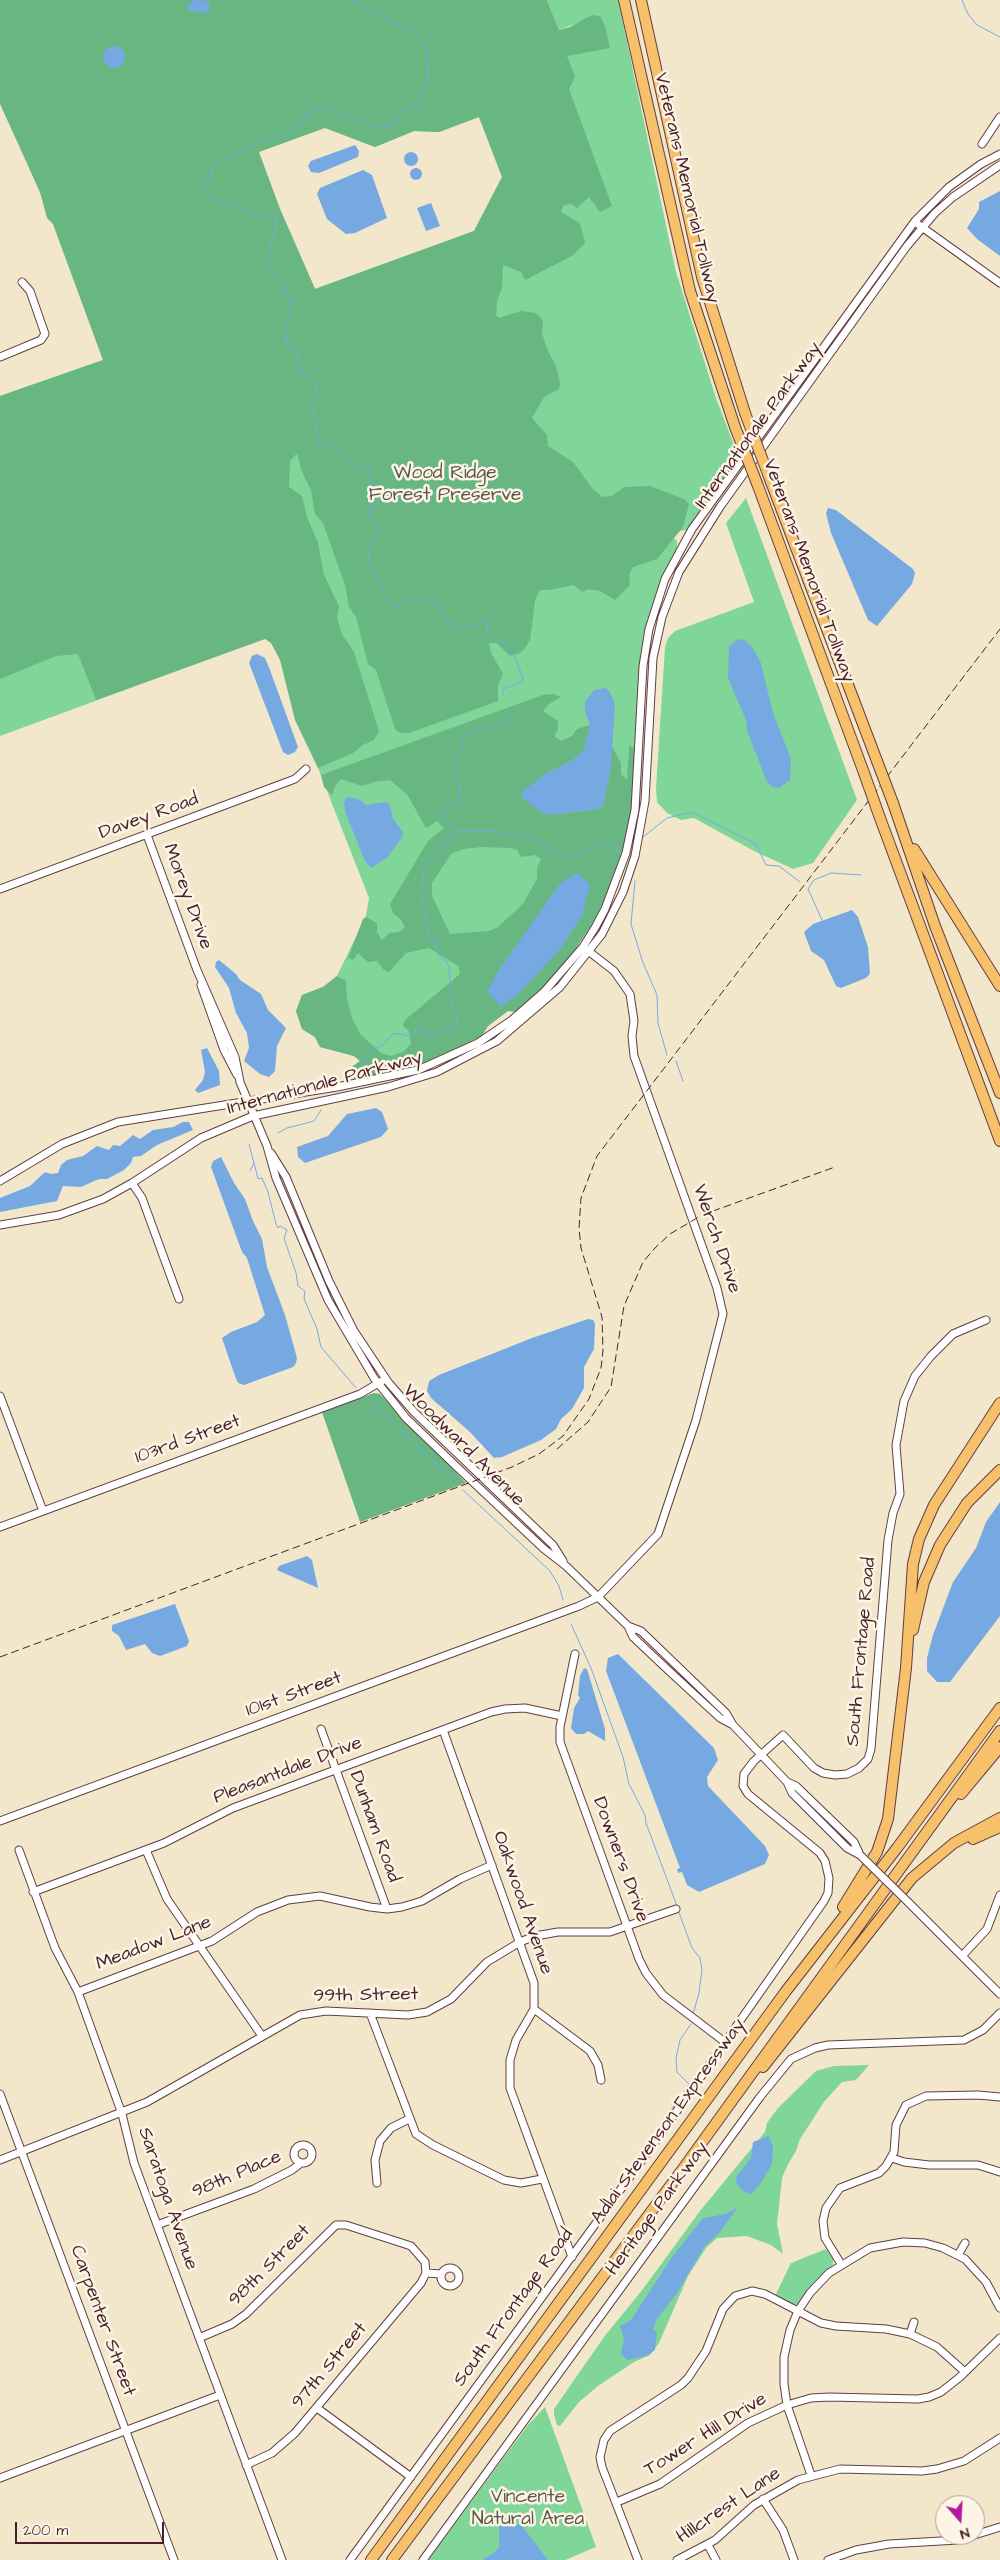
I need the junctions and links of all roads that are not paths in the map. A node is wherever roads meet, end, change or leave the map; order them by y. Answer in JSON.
{"nodes":[{"id":1,"x":624,"y":0,"type":"edge"},
{"id":2,"x":642,"y":0,"type":"edge"},
{"id":3,"x":1000,"y":117,"type":"edge"},
{"id":4,"x":982,"y":144,"type":"dead end"},
{"id":5,"x":1000,"y":154,"type":"edge"},
{"id":6,"x":1000,"y":165,"type":"edge"},
{"id":7,"x":915,"y":221,"type":"junction"},
{"id":8,"x":922,"y":228,"type":"junction"},
{"id":9,"x":22,"y":282,"type":"dead end"},
{"id":10,"x":1000,"y":283,"type":"edge"},
{"id":11,"x":0,"y":357,"type":"edge"},
{"id":12,"x":306,"y":770,"type":"dead end"},
{"id":13,"x":903,"y":830,"type":"junction"},
{"id":14,"x":147,"y":835,"type":"junction"},
{"id":15,"x":624,"y":858,"type":"junction"},
{"id":16,"x":633,"y":863,"type":"junction"},
{"id":17,"x":0,"y":888,"type":"edge"},
{"id":18,"x":583,"y":947,"type":"junction"},
{"id":19,"x":589,"y":952,"type":"junction"},
{"id":20,"x":1000,"y":986,"type":"edge"},
{"id":21,"x":1000,"y":1093,"type":"edge"},
{"id":22,"x":248,"y":1102,"type":"junction"},
{"id":23,"x":253,"y":1116,"type":"junction"},
{"id":24,"x":1000,"y":1141,"type":"edge"},
{"id":25,"x":267,"y":1146,"type":"junction"},
{"id":26,"x":0,"y":1181,"type":"edge"},
{"id":27,"x":132,"y":1183,"type":"junction"},
{"id":28,"x":0,"y":1225,"type":"edge"},
{"id":29,"x":179,"y":1299,"type":"dead end"},
{"id":30,"x":986,"y":1320,"type":"dead end"},
{"id":31,"x":386,"y":1379,"type":"junction"},
{"id":32,"x":379,"y":1384,"type":"junction"},
{"id":33,"x":0,"y":1396,"type":"edge"},
{"id":34,"x":1000,"y":1403,"type":"edge"},
{"id":35,"x":1000,"y":1470,"type":"edge"},
{"id":36,"x":43,"y":1511,"type":"junction"},
{"id":37,"x":0,"y":1527,"type":"edge"},
{"id":38,"x":566,"y":1566,"type":"junction"},
{"id":39,"x":598,"y":1597,"type":"junction"},
{"id":40,"x":576,"y":1654,"type":"dead end"},
{"id":41,"x":906,"y":1668,"type":"junction"},
{"id":42,"x":1000,"y":1708,"type":"edge"},
{"id":43,"x":562,"y":1716,"type":"junction"},
{"id":44,"x":321,"y":1728,"type":"dead end"},
{"id":45,"x":443,"y":1730,"type":"junction"},
{"id":46,"x":1000,"y":1731,"type":"edge"},
{"id":47,"x":1000,"y":1747,"type":"edge"},
{"id":48,"x":761,"y":1755,"type":"junction"},
{"id":49,"x":336,"y":1770,"type":"junction"},
{"id":50,"x":1000,"y":1818,"type":"edge"},
{"id":51,"x":0,"y":1821,"type":"edge"},
{"id":52,"x":1000,"y":1827,"type":"edge"},
{"id":53,"x":19,"y":1850,"type":"dead end"},
{"id":54,"x":146,"y":1850,"type":"junction"},
{"id":55,"x":907,"y":1858,"type":"junction"},
{"id":56,"x":492,"y":1865,"type":"junction"},
{"id":57,"x":34,"y":1892,"type":"junction"},
{"id":58,"x":1000,"y":1895,"type":"edge"},
{"id":59,"x":896,"y":1896,"type":"junction"},
{"id":60,"x":387,"y":1909,"type":"junction"},
{"id":61,"x":676,"y":1909,"type":"dead end"},
{"id":62,"x":627,"y":1927,"type":"junction"},
{"id":63,"x":520,"y":1942,"type":"junction"},
{"id":64,"x":199,"y":1946,"type":"junction"},
{"id":65,"x":962,"y":1956,"type":"junction"},
{"id":66,"x":786,"y":1991,"type":"junction"},
{"id":67,"x":78,"y":1992,"type":"junction"},
{"id":68,"x":1000,"y":1994,"type":"edge"},
{"id":69,"x":534,"y":2010,"type":"junction"},
{"id":70,"x":370,"y":2013,"type":"junction"},
{"id":71,"x":1000,"y":2013,"type":"edge"},
{"id":72,"x":262,"y":2036,"type":"junction"},
{"id":73,"x":726,"y":2043,"type":"junction"},
{"id":74,"x":601,"y":2080,"type":"dead end"},
{"id":75,"x":0,"y":2094,"type":"edge"},
{"id":76,"x":1000,"y":2097,"type":"edge"},
{"id":77,"x":900,"y":2098,"type":"dead end"},
{"id":78,"x":906,"y":2105,"type":"junction"},
{"id":79,"x":122,"y":2114,"type":"junction"},
{"id":80,"x":409,"y":2119,"type":"junction"},
{"id":81,"x":22,"y":2152,"type":"junction"},
{"id":82,"x":892,"y":2158,"type":"junction"},
{"id":83,"x":0,"y":2160,"type":"edge"},
{"id":84,"x":301,"y":2163,"type":"dead end"},
{"id":85,"x":682,"y":2170,"type":"junction"},
{"id":86,"x":1000,"y":2172,"type":"edge"},
{"id":87,"x":542,"y":2179,"type":"junction"},
{"id":88,"x":377,"y":2183,"type":"dead end"},
{"id":89,"x":157,"y":2225,"type":"junction"},
{"id":90,"x":965,"y":2243,"type":"dead end"},
{"id":91,"x":958,"y":2255,"type":"junction"},
{"id":92,"x":572,"y":2257,"type":"junction"},
{"id":93,"x":841,"y":2264,"type":"junction"},
{"id":94,"x":426,"y":2273,"type":"junction"},
{"id":95,"x":441,"y":2274,"type":"dead end"},
{"id":96,"x":737,"y":2286,"type":"dead end"},
{"id":97,"x":740,"y":2294,"type":"junction"},
{"id":98,"x":1000,"y":2308,"type":"edge"},
{"id":99,"x":798,"y":2311,"type":"junction"},
{"id":100,"x":914,"y":2322,"type":"dead end"},
{"id":101,"x":910,"y":2334,"type":"junction"},
{"id":102,"x":199,"y":2338,"type":"junction"},
{"id":103,"x":1000,"y":2338,"type":"edge"},
{"id":104,"x":965,"y":2372,"type":"junction"},
{"id":105,"x":220,"y":2395,"type":"junction"},
{"id":106,"x":787,"y":2405,"type":"junction"},
{"id":107,"x":317,"y":2408,"type":"junction"},
{"id":108,"x":126,"y":2430,"type":"junction"},
{"id":109,"x":1000,"y":2438,"type":"edge"},
{"id":110,"x":246,"y":2464,"type":"junction"},
{"id":111,"x":811,"y":2475,"type":"junction"},
{"id":112,"x":411,"y":2477,"type":"junction"},
{"id":113,"x":0,"y":2478,"type":"edge"},
{"id":114,"x":764,"y":2499,"type":"junction"},
{"id":115,"x":617,"y":2502,"type":"junction"},
{"id":116,"x":1000,"y":2527,"type":"edge"},
{"id":117,"x":708,"y":2545,"type":"junction"},
{"id":118,"x":174,"y":2560,"type":"edge"},
{"id":119,"x":282,"y":2560,"type":"edge"},
{"id":120,"x":350,"y":2560,"type":"edge"},
{"id":121,"x":371,"y":2560,"type":"edge"},
{"id":122,"x":392,"y":2560,"type":"edge"},
{"id":123,"x":423,"y":2560,"type":"edge"},
{"id":124,"x":638,"y":2560,"type":"edge"},
{"id":125,"x":677,"y":2560,"type":"edge"},
{"id":126,"x":716,"y":2560,"type":"edge"},
{"id":127,"x":794,"y":2560,"type":"edge"},
{"id":128,"x":828,"y":2560,"type":"edge"}],
"edges":[{"from":1,"to":24,"type":"highway","name":"Veterans Memorial Tollway","bridge":true},
{"from":2,"to":13,"type":"highway","name":"Veterans Memorial Tollway","bridge":true},
{"from":3,"to":4,"type":"street"},
{"from":5,"to":7,"type":"street","name":"Internationale Parkway"},
{"from":6,"to":8,"type":"street","name":"Internationale Parkway"},
{"from":7,"to":8,"type":"street"},
{"from":7,"to":15,"type":"street","name":"Internationale Parkway"},
{"from":8,"to":10,"type":"street"},
{"from":8,"to":16,"type":"street","name":"Internationale Parkway"},
{"from":9,"to":11,"type":"street"},
{"from":12,"to":14,"type":"street","name":"Davey Road"},
{"from":13,"to":20,"type":"highway"},
{"from":13,"to":21,"type":"highway","name":"Veterans Memorial Tollway"},
{"from":14,"to":17,"type":"street","name":"Davey Road"},
{"from":14,"to":22,"type":"street","name":"Morey Drive"},
{"from":15,"to":16,"type":"street"},
{"from":15,"to":18,"type":"street","name":"Internationale Parkway"},
{"from":16,"to":19,"type":"street","name":"Internationale Parkway"},
{"from":18,"to":19,"type":"street","name":"Werch Drive"},
{"from":18,"to":22,"type":"street","name":"Internationale Parkway"},
{"from":19,"to":23,"type":"street","name":"Internationale Parkway"},
{"from":19,"to":39,"type":"street","name":"Werch Drive"},
{"from":22,"to":23,"type":"street","name":"Woodward Avenue"},
{"from":22,"to":26,"type":"street","name":"Internationale Parkway"},
{"from":23,"to":25,"type":"street","name":"Woodward Avenue"},
{"from":23,"to":27,"type":"street","name":"Internationale Parkway"},
{"from":25,"to":31,"type":"street","name":"Woodward Avenue"},
{"from":25,"to":32,"type":"street","name":"Woodward Avenue"},
{"from":27,"to":28,"type":"street","name":"Internationale Parkway"},
{"from":27,"to":29,"type":"street"},
{"from":30,"to":48,"type":"street","name":"South Frontage Road"},
{"from":31,"to":32,"type":"street","name":"103rd Street"},
{"from":31,"to":38,"type":"street","name":"Woodward Avenue"},
{"from":32,"to":36,"type":"street","name":"103rd Street"},
{"from":32,"to":38,"type":"street","name":"Woodward Avenue"},
{"from":33,"to":36,"type":"street"},
{"from":34,"to":41,"type":"highway"},
{"from":35,"to":41,"type":"highway"},
{"from":36,"to":37,"type":"street","name":"103rd Street"},
{"from":38,"to":39,"type":"street","name":"Woodward Avenue"},
{"from":39,"to":48,"type":"street","name":"Woodward Avenue"},
{"from":39,"to":51,"type":"street","name":"101st Street"},
{"from":40,"to":43,"type":"street","name":"Downers Drive"},
{"from":41,"to":66,"type":"highway"},
{"from":42,"to":66,"type":"highway","name":"Adlai Stevenson Expressway"},
{"from":43,"to":45,"type":"street","name":"Pleasantdale Drive"},
{"from":43,"to":62,"type":"street","name":"Downers Drive"},
{"from":44,"to":49,"type":"street","name":"Dunham Road"},
{"from":45,"to":49,"type":"street","name":"Pleasantdale Drive"},
{"from":45,"to":56,"type":"street","name":"Oakwood Avenue"},
{"from":46,"to":55,"type":"highway","name":"Adlai Stevenson Expressway"},
{"from":47,"to":55,"type":"highway"},
{"from":48,"to":65,"type":"street","name":"Woodward Avenue","bridge":true},
{"from":48,"to":73,"type":"street","name":"South Frontage Road"},
{"from":49,"to":54,"type":"street","name":"Pleasantdale Drive"},
{"from":49,"to":60,"type":"street","name":"Dunham Road"},
{"from":50,"to":59,"type":"highway"},
{"from":52,"to":59,"type":"highway"},
{"from":53,"to":57,"type":"street","name":"Saratoga Avenue"},
{"from":54,"to":57,"type":"street","name":"Pleasantdale Drive"},
{"from":54,"to":64,"type":"street"},
{"from":55,"to":85,"type":"highway","name":"Adlai Stevenson Expressway"},
{"from":56,"to":60,"type":"street","name":"Meadow Lane"},
{"from":56,"to":63,"type":"street","name":"Oakwood Avenue"},
{"from":57,"to":67,"type":"street","name":"Saratoga Avenue"},
{"from":58,"to":65,"type":"street"},
{"from":59,"to":85,"type":"highway"},
{"from":60,"to":64,"type":"street","name":"Meadow Lane"},
{"from":61,"to":62,"type":"street","name":"99th Street"},
{"from":62,"to":63,"type":"street","name":"99th Street"},
{"from":62,"to":73,"type":"street","name":"Downers Drive"},
{"from":63,"to":69,"type":"street","name":"Oakwood Avenue"},
{"from":63,"to":70,"type":"street","name":"99th Street"},
{"from":64,"to":67,"type":"street","name":"Meadow Lane"},
{"from":64,"to":72,"type":"street"},
{"from":65,"to":68,"type":"street","name":"Woodward Avenue"},
{"from":66,"to":121,"type":"highway","name":"Adlai Stevenson Expressway"},
{"from":67,"to":79,"type":"street","name":"Saratoga Avenue"},
{"from":69,"to":74,"type":"street"},
{"from":69,"to":87,"type":"street"},
{"from":70,"to":72,"type":"street","name":"99th Street"},
{"from":70,"to":80,"type":"street"},
{"from":71,"to":123,"type":"street","name":"Heritage Parkway"},
{"from":72,"to":79,"type":"street","name":"99th Street"},
{"from":73,"to":92,"type":"street","name":"South Frontage Road"},
{"from":75,"to":81,"type":"street","name":"Carpenter Street"},
{"from":76,"to":78,"type":"street"},
{"from":77,"to":78,"type":"street"},
{"from":78,"to":82,"type":"street"},
{"from":79,"to":81,"type":"street","name":"99th Street"},
{"from":79,"to":89,"type":"street","name":"Saratoga Avenue"},
{"from":80,"to":87,"type":"street"},
{"from":80,"to":88,"type":"street"},
{"from":81,"to":83,"type":"street","name":"99th Street"},
{"from":81,"to":108,"type":"street","name":"Carpenter Street"},
{"from":82,"to":86,"type":"street"},
{"from":82,"to":93,"type":"street"},
{"from":84,"to":89,"type":"street","name":"98th Place"},
{"from":85,"to":122,"type":"highway","name":"Adlai Stevenson Expressway"},
{"from":87,"to":92,"type":"street"},
{"from":89,"to":102,"type":"street","name":"Saratoga Avenue"},
{"from":90,"to":91,"type":"street"},
{"from":91,"to":93,"type":"street"},
{"from":91,"to":98,"type":"street"},
{"from":92,"to":112,"type":"street","name":"South Frontage Road"},
{"from":93,"to":99,"type":"street"},
{"from":94,"to":95,"type":"street"},
{"from":94,"to":102,"type":"street","name":"98th Street"},
{"from":94,"to":107,"type":"street","name":"97th Street"},
{"from":96,"to":97,"type":"street"},
{"from":97,"to":99,"type":"street"},
{"from":97,"to":115,"type":"street"},
{"from":99,"to":101,"type":"street"},
{"from":99,"to":106,"type":"street"},
{"from":100,"to":101,"type":"street"},
{"from":101,"to":104,"type":"street"},
{"from":102,"to":105,"type":"street","name":"Saratoga Avenue"},
{"from":103,"to":104,"type":"street","name":"Tower Hill Drive"},
{"from":104,"to":106,"type":"street","name":"Tower Hill Drive"},
{"from":105,"to":108,"type":"street"},
{"from":105,"to":110,"type":"street","name":"Saratoga Avenue"},
{"from":106,"to":111,"type":"street"},
{"from":106,"to":115,"type":"street","name":"Tower Hill Drive"},
{"from":107,"to":110,"type":"street","name":"97th Street"},
{"from":107,"to":112,"type":"street"},
{"from":108,"to":113,"type":"street"},
{"from":108,"to":118,"type":"street","name":"Carpenter Street"},
{"from":109,"to":111,"type":"street","name":"Hillcrest Lane"},
{"from":110,"to":119,"type":"street","name":"Saratoga Avenue"},
{"from":111,"to":114,"type":"street","name":"Hillcrest Lane"},
{"from":112,"to":120,"type":"street","name":"South Frontage Road"},
{"from":114,"to":117,"type":"street","name":"Hillcrest Lane"},
{"from":114,"to":127,"type":"street"},
{"from":115,"to":124,"type":"street"},
{"from":116,"to":128,"type":"street"},
{"from":117,"to":125,"type":"street","name":"Hillcrest Lane"},
{"from":117,"to":126,"type":"street"}]}
